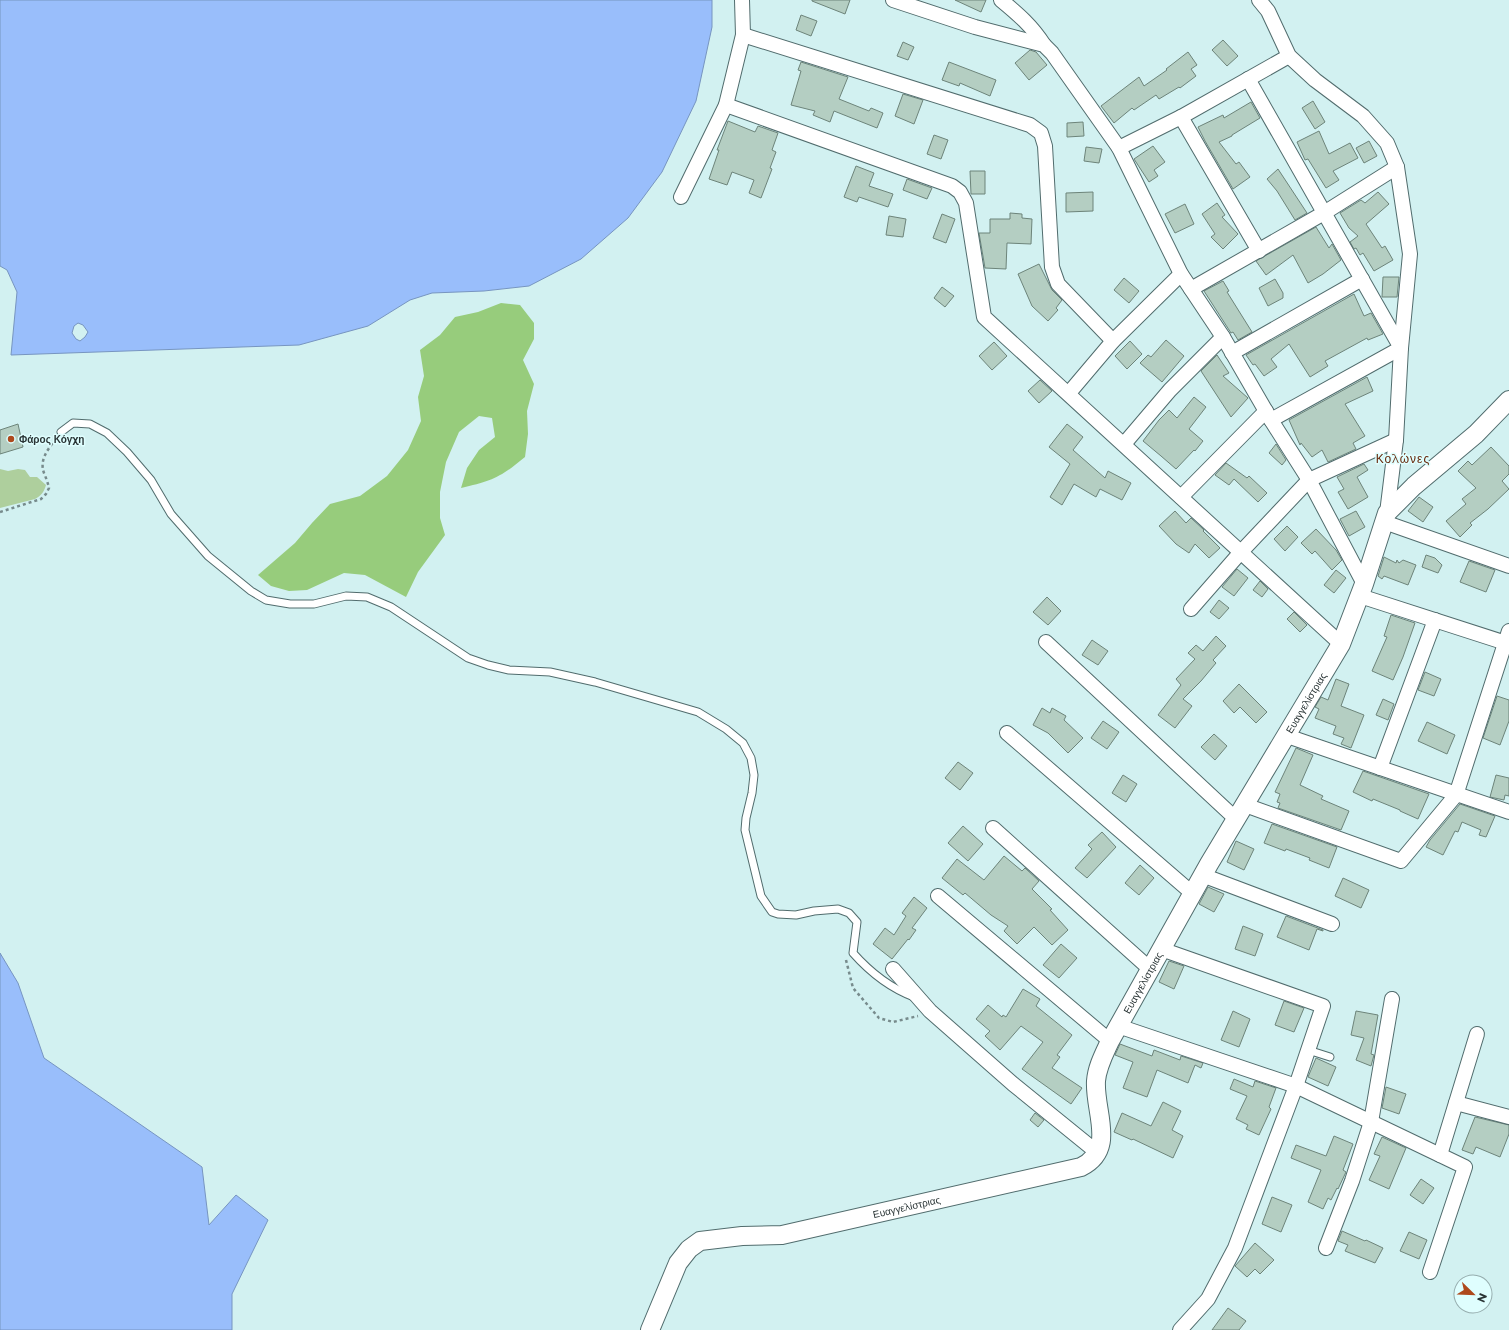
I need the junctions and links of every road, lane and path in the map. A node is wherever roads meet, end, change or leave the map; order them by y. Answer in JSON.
{"nodes":[{"id":1,"x":742,"y":0,"type":"edge"},
{"id":2,"x":893,"y":0,"type":"edge"},
{"id":3,"x":1001,"y":0,"type":"edge"},
{"id":4,"x":1259,"y":0,"type":"edge"},
{"id":5,"x":743,"y":35,"type":"junction"},
{"id":6,"x":1044,"y":45,"type":"junction"},
{"id":7,"x":1289,"y":56,"type":"junction"},
{"id":8,"x":1248,"y":79,"type":"junction"},
{"id":9,"x":726,"y":105,"type":"junction"},
{"id":10,"x":1181,"y":117,"type":"junction"},
{"id":11,"x":1119,"y":148,"type":"junction"},
{"id":12,"x":1397,"y":167,"type":"junction"},
{"id":13,"x":681,"y":196,"type":"dead end"},
{"id":14,"x":1324,"y":213,"type":"junction"},
{"id":15,"x":1259,"y":251,"type":"junction"},
{"id":16,"x":1181,"y":274,"type":"junction"},
{"id":17,"x":1362,"y":279,"type":"junction"},
{"id":18,"x":1191,"y":289,"type":"junction"},
{"id":19,"x":1223,"y":337,"type":"junction"},
{"id":20,"x":1112,"y":341,"type":"junction"},
{"id":21,"x":1401,"y":348,"type":"junction"},
{"id":22,"x":1232,"y":353,"type":"junction"},
{"id":23,"x":1068,"y":393,"type":"junction"},
{"id":24,"x":1509,"y":400,"type":"edge"},
{"id":25,"x":1269,"y":415,"type":"junction"},
{"id":26,"x":61,"y":432,"type":"joint"},
{"id":27,"x":1396,"y":440,"type":"junction"},
{"id":28,"x":1124,"y":444,"type":"junction"},
{"id":29,"x":1309,"y":480,"type":"junction"},
{"id":30,"x":1181,"y":497,"type":"junction"},
{"id":31,"x":0,"y":512,"type":"edge"},
{"id":32,"x":1385,"y":518,"type":"junction"},
{"id":33,"x":1240,"y":553,"type":"junction"},
{"id":34,"x":1509,"y":566,"type":"edge"},
{"id":35,"x":1362,"y":590,"type":"junction"},
{"id":36,"x":1191,"y":608,"type":"dead end"},
{"id":37,"x":1435,"y":620,"type":"junction"},
{"id":38,"x":1508,"y":639,"type":"edge"},
{"id":39,"x":1046,"y":642,"type":"dead end"},
{"id":40,"x":1342,"y":644,"type":"junction"},
{"id":41,"x":1007,"y":733,"type":"dead end"},
{"id":42,"x":1287,"y":736,"type":"junction"},
{"id":43,"x":1380,"y":768,"type":"junction"},
{"id":44,"x":1456,"y":795,"type":"junction"},
{"id":45,"x":1240,"y":812,"type":"junction"},
{"id":46,"x":1509,"y":812,"type":"edge"},
{"id":47,"x":993,"y":828,"type":"dead end"},
{"id":48,"x":1202,"y":875,"type":"junction"},
{"id":49,"x":1192,"y":893,"type":"junction"},
{"id":50,"x":938,"y":896,"type":"dead end"},
{"id":51,"x":1332,"y":924,"type":"dead end"},
{"id":52,"x":852,"y":947,"type":"junction"},
{"id":53,"x":1161,"y":948,"type":"junction"},
{"id":54,"x":893,"y":969,"type":"dead end"},
{"id":55,"x":1150,"y":969,"type":"junction"},
{"id":56,"x":918,"y":998,"type":"junction"},
{"id":57,"x":1392,"y":999,"type":"dead end"},
{"id":58,"x":930,"y":1011,"type":"junction"},
{"id":59,"x":1114,"y":1033,"type":"junction"},
{"id":60,"x":1477,"y":1034,"type":"dead end"},
{"id":61,"x":1308,"y":1050,"type":"junction"},
{"id":62,"x":1330,"y":1057,"type":"dead end"},
{"id":63,"x":1296,"y":1086,"type":"junction"},
{"id":64,"x":1456,"y":1103,"type":"junction"},
{"id":65,"x":1509,"y":1117,"type":"edge"},
{"id":66,"x":1371,"y":1122,"type":"junction"},
{"id":67,"x":1098,"y":1153,"type":"junction"},
{"id":68,"x":1440,"y":1155,"type":"junction"},
{"id":69,"x":1326,"y":1248,"type":"dead end"},
{"id":70,"x":1430,"y":1272,"type":"dead end"},
{"id":71,"x":650,"y":1330,"type":"edge"},
{"id":72,"x":1180,"y":1330,"type":"edge"}],
"edges":[{"from":1,"to":5,"type":"street"},
{"from":2,"to":6,"type":"street"},
{"from":3,"to":6,"type":"street"},
{"from":4,"to":7,"type":"street"},
{"from":5,"to":9,"type":"street"},
{"from":5,"to":20,"type":"street"},
{"from":6,"to":11,"type":"street"},
{"from":7,"to":8,"type":"street"},
{"from":7,"to":12,"type":"street"},
{"from":8,"to":10,"type":"street"},
{"from":8,"to":14,"type":"street"},
{"from":9,"to":13,"type":"street"},
{"from":9,"to":23,"type":"street"},
{"from":10,"to":11,"type":"street"},
{"from":10,"to":15,"type":"street"},
{"from":11,"to":16,"type":"street"},
{"from":12,"to":14,"type":"street"},
{"from":12,"to":21,"type":"street"},
{"from":14,"to":15,"type":"street"},
{"from":14,"to":17,"type":"street"},
{"from":15,"to":18,"type":"street"},
{"from":16,"to":18,"type":"street"},
{"from":16,"to":20,"type":"street"},
{"from":17,"to":21,"type":"street"},
{"from":17,"to":22,"type":"street"},
{"from":18,"to":19,"type":"street"},
{"from":19,"to":22,"type":"street"},
{"from":19,"to":28,"type":"street"},
{"from":20,"to":23,"type":"street"},
{"from":21,"to":25,"type":"street"},
{"from":21,"to":27,"type":"street"},
{"from":22,"to":25,"type":"street"},
{"from":23,"to":28,"type":"street"},
{"from":24,"to":32,"type":"street","name":"Ευαγγελίστριας"},
{"from":25,"to":29,"type":"street"},
{"from":25,"to":30,"type":"street"},
{"from":26,"to":31,"type":"path"},
{"from":26,"to":52,"type":"lane"},
{"from":27,"to":29,"type":"street"},
{"from":27,"to":32,"type":"street"},
{"from":28,"to":30,"type":"street"},
{"from":29,"to":33,"type":"street"},
{"from":29,"to":35,"type":"street"},
{"from":30,"to":33,"type":"street"},
{"from":32,"to":34,"type":"street"},
{"from":32,"to":35,"type":"street","name":"Ευαγγελίστριας"},
{"from":33,"to":36,"type":"street"},
{"from":33,"to":40,"type":"street"},
{"from":35,"to":37,"type":"street"},
{"from":35,"to":40,"type":"street","name":"Ευαγγελίστριας"},
{"from":37,"to":38,"type":"street"},
{"from":37,"to":43,"type":"street"},
{"from":38,"to":44,"type":"street"},
{"from":39,"to":45,"type":"street"},
{"from":40,"to":42,"type":"street","name":"Ευαγγελίστριας"},
{"from":41,"to":49,"type":"street"},
{"from":42,"to":43,"type":"street"},
{"from":42,"to":45,"type":"street","name":"Ευαγγελίστριας"},
{"from":43,"to":44,"type":"street"},
{"from":44,"to":45,"type":"street"},
{"from":44,"to":46,"type":"street"},
{"from":45,"to":48,"type":"street","name":"Ευαγγελίστριας"},
{"from":47,"to":55,"type":"street"},
{"from":48,"to":49,"type":"street","name":"Ευαγγελίστριας"},
{"from":48,"to":51,"type":"street"},
{"from":49,"to":53,"type":"street","name":"Ευαγγελίστριας"},
{"from":50,"to":59,"type":"street"},
{"from":52,"to":56,"type":"lane"},
{"from":52,"to":58,"type":"path"},
{"from":53,"to":55,"type":"street","name":"Ευαγγελίστριας"},
{"from":53,"to":61,"type":"street"},
{"from":54,"to":56,"type":"street"},
{"from":55,"to":59,"type":"street","name":"Ευαγγελίστριας"},
{"from":56,"to":58,"type":"street"},
{"from":57,"to":66,"type":"street"},
{"from":58,"to":67,"type":"street"},
{"from":59,"to":63,"type":"street"},
{"from":59,"to":67,"type":"street","name":"Ευαγγελίστριας"},
{"from":60,"to":64,"type":"street"},
{"from":61,"to":62,"type":"lane"},
{"from":61,"to":63,"type":"street"},
{"from":63,"to":66,"type":"street"},
{"from":63,"to":72,"type":"street"},
{"from":64,"to":65,"type":"street"},
{"from":64,"to":68,"type":"street"},
{"from":66,"to":68,"type":"street"},
{"from":66,"to":69,"type":"street"},
{"from":67,"to":71,"type":"street","name":"Ευαγγελίστριας"},
{"from":68,"to":70,"type":"street"}]}
